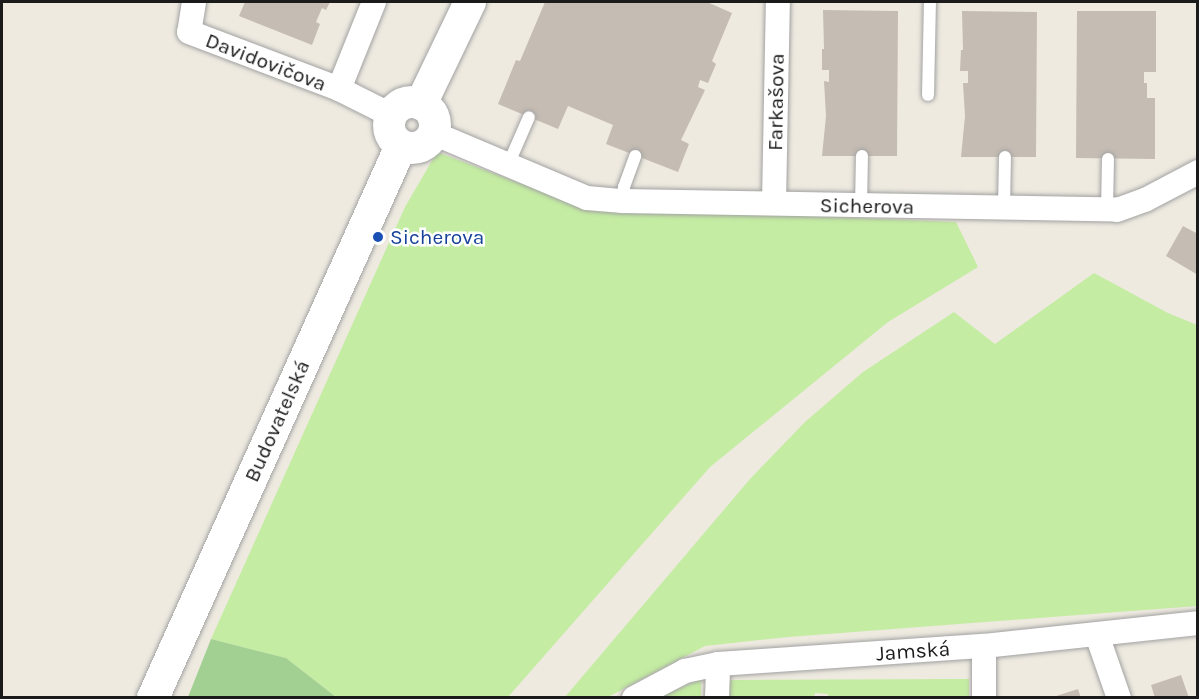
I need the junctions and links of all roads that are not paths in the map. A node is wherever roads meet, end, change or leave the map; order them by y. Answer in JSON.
{"nodes":[{"id":1,"x":194,"y":2,"type":"edge"},
{"id":2,"x":374,"y":2,"type":"edge"},
{"id":3,"x":470,"y":2,"type":"edge"},
{"id":4,"x":778,"y":2,"type":"edge"},
{"id":5,"x":930,"y":2,"type":"edge"},
{"id":6,"x":339,"y":89,"type":"junction"},
{"id":7,"x":928,"y":95,"type":"dead end"},
{"id":8,"x":421,"y":104,"type":"junction"},
{"id":9,"x":391,"y":116,"type":"junction"},
{"id":10,"x":529,"y":117,"type":"dead end"},
{"id":11,"x":433,"y":134,"type":"junction"},
{"id":12,"x":401,"y":146,"type":"junction"},
{"id":13,"x":635,"y":156,"type":"dead end"},
{"id":14,"x":862,"y":156,"type":"dead end"},
{"id":15,"x":1005,"y":157,"type":"dead end"},
{"id":16,"x":1108,"y":159,"type":"dead end"},
{"id":17,"x":508,"y":165,"type":"junction"},
{"id":18,"x":1197,"y":172,"type":"edge"},
{"id":19,"x":623,"y":201,"type":"junction"},
{"id":20,"x":774,"y":203,"type":"junction"},
{"id":21,"x":861,"y":206,"type":"junction"},
{"id":22,"x":1004,"y":208,"type":"junction"},
{"id":23,"x":1107,"y":210,"type":"junction"},
{"id":24,"x":1197,"y":623,"type":"edge"},
{"id":25,"x":1097,"y":635,"type":"junction"},
{"id":26,"x":984,"y":646,"type":"junction"},
{"id":27,"x":718,"y":664,"type":"junction"},
{"id":28,"x":153,"y":698,"type":"edge"},
{"id":29,"x":634,"y":698,"type":"edge"},
{"id":30,"x":717,"y":698,"type":"edge"},
{"id":31,"x":984,"y":698,"type":"edge"},
{"id":32,"x":1119,"y":698,"type":"edge"}],
"edges":[{"from":1,"to":6,"type":"street","name":"Davidovičova"},
{"from":2,"to":6,"type":"street","name":"Davidovičova"},
{"from":3,"to":8,"type":"street"},
{"from":4,"to":20,"type":"street","name":"Farkašova"},
{"from":5,"to":7,"type":"lane"},
{"from":6,"to":9,"type":"street","name":"Davidovičova"},
{"from":8,"to":9,"type":"street"},
{"from":8,"to":11,"type":"street"},
{"from":9,"to":12,"type":"street"},
{"from":10,"to":17,"type":"lane"},
{"from":11,"to":12,"type":"street"},
{"from":11,"to":17,"type":"street","name":"Sicherova"},
{"from":12,"to":28,"type":"street","name":"Budovatelská"},
{"from":13,"to":19,"type":"lane"},
{"from":14,"to":21,"type":"lane"},
{"from":15,"to":22,"type":"lane"},
{"from":16,"to":23,"type":"lane"},
{"from":17,"to":19,"type":"street","name":"Sicherova"},
{"from":18,"to":23,"type":"street","name":"Sicherova"},
{"from":19,"to":20,"type":"street","name":"Sicherova"},
{"from":20,"to":21,"type":"street","name":"Sicherova"},
{"from":21,"to":22,"type":"street","name":"Sicherova"},
{"from":22,"to":23,"type":"street","name":"Sicherova"},
{"from":24,"to":25,"type":"street","name":"Jamská"},
{"from":25,"to":26,"type":"street","name":"Jamská"},
{"from":25,"to":32,"type":"street"},
{"from":26,"to":27,"type":"street","name":"Jamská"},
{"from":26,"to":31,"type":"street"},
{"from":27,"to":29,"type":"street","name":"Jamská"},
{"from":27,"to":30,"type":"street"}]}
